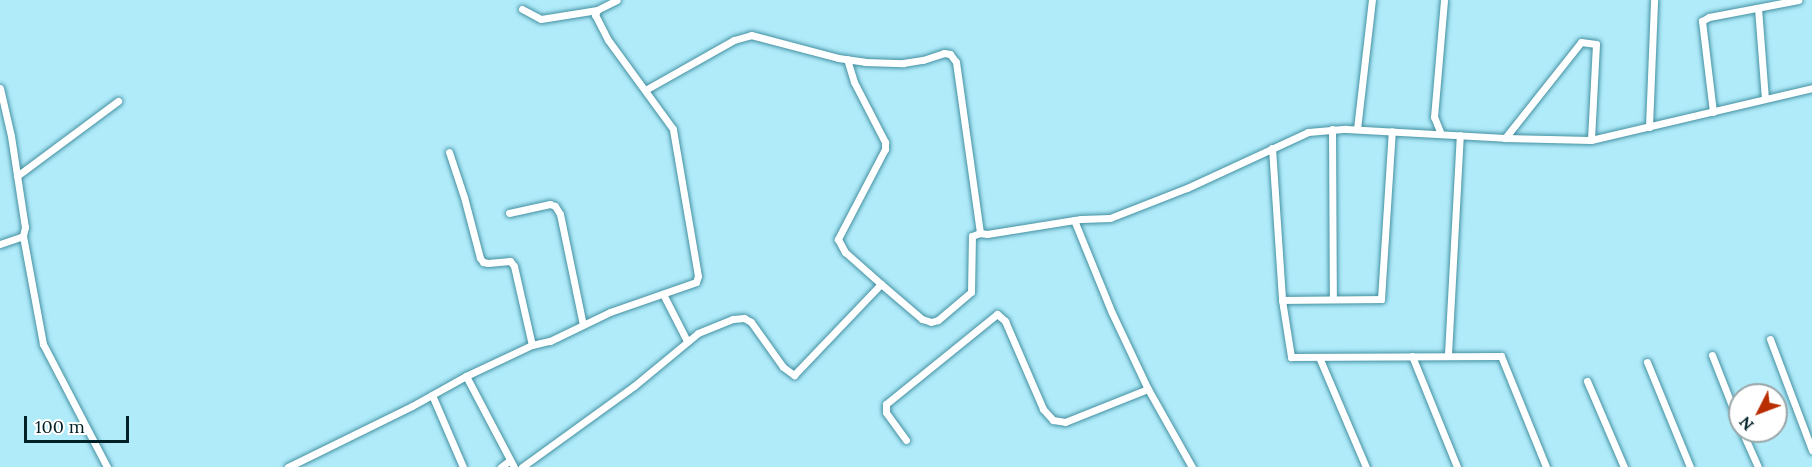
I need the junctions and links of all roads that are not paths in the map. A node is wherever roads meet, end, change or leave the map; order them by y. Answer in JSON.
{"nodes":[{"id":1,"x":617,"y":0,"type":"edge"},
{"id":2,"x":1372,"y":0,"type":"edge"},
{"id":3,"x":1444,"y":0,"type":"edge"},
{"id":4,"x":1654,"y":0,"type":"edge"},
{"id":5,"x":1798,"y":0,"type":"edge"},
{"id":6,"x":1758,"y":8,"type":"junction"},
{"id":7,"x":522,"y":9,"type":"dead end"},
{"id":8,"x":597,"y":10,"type":"junction"},
{"id":9,"x":847,"y":59,"type":"junction"},
{"id":10,"x":0,"y":88,"type":"edge"},
{"id":11,"x":1812,"y":88,"type":"edge"},
{"id":12,"x":647,"y":89,"type":"junction"},
{"id":13,"x":1765,"y":99,"type":"junction"},
{"id":14,"x":118,"y":101,"type":"dead end"},
{"id":15,"x":1713,"y":112,"type":"junction"},
{"id":16,"x":1649,"y":127,"type":"junction"},
{"id":17,"x":1332,"y":129,"type":"junction"},
{"id":18,"x":1357,"y":129,"type":"junction"},
{"id":19,"x":1392,"y":131,"type":"junction"},
{"id":20,"x":1441,"y":134,"type":"junction"},
{"id":21,"x":1460,"y":135,"type":"junction"},
{"id":22,"x":1504,"y":138,"type":"junction"},
{"id":23,"x":1591,"y":140,"type":"junction"},
{"id":24,"x":1272,"y":148,"type":"junction"},
{"id":25,"x":449,"y":152,"type":"dead end"},
{"id":26,"x":17,"y":176,"type":"junction"},
{"id":27,"x":509,"y":213,"type":"dead end"},
{"id":28,"x":1074,"y":220,"type":"junction"},
{"id":29,"x":981,"y":233,"type":"junction"},
{"id":30,"x":23,"y":236,"type":"junction"},
{"id":31,"x":0,"y":244,"type":"edge"},
{"id":32,"x":881,"y":284,"type":"junction"},
{"id":33,"x":663,"y":294,"type":"junction"},
{"id":34,"x":1333,"y":298,"type":"junction"},
{"id":35,"x":1282,"y":300,"type":"junction"},
{"id":36,"x":583,"y":324,"type":"junction"},
{"id":37,"x":1770,"y":339,"type":"dead end"},
{"id":38,"x":687,"y":341,"type":"junction"},
{"id":39,"x":532,"y":345,"type":"junction"},
{"id":40,"x":1448,"y":354,"type":"junction"},
{"id":41,"x":1712,"y":355,"type":"dead end"},
{"id":42,"x":1412,"y":356,"type":"junction"},
{"id":43,"x":1319,"y":357,"type":"junction"},
{"id":44,"x":1647,"y":362,"type":"dead end"},
{"id":45,"x":466,"y":376,"type":"junction"},
{"id":46,"x":1587,"y":381,"type":"dead end"},
{"id":47,"x":1148,"y":389,"type":"junction"},
{"id":48,"x":432,"y":395,"type":"junction"},
{"id":49,"x":1728,"y":396,"type":"edge"},
{"id":50,"x":906,"y":440,"type":"dead end"},
{"id":51,"x":1747,"y":443,"type":"edge"},
{"id":52,"x":1812,"y":450,"type":"edge"},
{"id":53,"x":512,"y":463,"type":"edge"},
{"id":54,"x":107,"y":467,"type":"edge"},
{"id":55,"x":288,"y":467,"type":"edge"},
{"id":56,"x":463,"y":467,"type":"edge"},
{"id":57,"x":501,"y":467,"type":"edge"},
{"id":58,"x":522,"y":467,"type":"edge"},
{"id":59,"x":1192,"y":467,"type":"edge"},
{"id":60,"x":1366,"y":467,"type":"edge"},
{"id":61,"x":1456,"y":467,"type":"edge"},
{"id":62,"x":1546,"y":467,"type":"edge"},
{"id":63,"x":1624,"y":467,"type":"edge"},
{"id":64,"x":1690,"y":467,"type":"edge"},
{"id":65,"x":1758,"y":467,"type":"edge"}],
"edges":[{"from":1,"to":8,"type":"street"},
{"from":2,"to":18,"type":"street"},
{"from":3,"to":20,"type":"street"},
{"from":4,"to":16,"type":"street"},
{"from":5,"to":6,"type":"street"},
{"from":6,"to":13,"type":"street"},
{"from":6,"to":15,"type":"street"},
{"from":7,"to":8,"type":"street"},
{"from":8,"to":12,"type":"street"},
{"from":9,"to":12,"type":"street"},
{"from":9,"to":29,"type":"street"},
{"from":9,"to":32,"type":"street"},
{"from":10,"to":26,"type":"street"},
{"from":11,"to":13,"type":"street"},
{"from":12,"to":33,"type":"street"},
{"from":13,"to":15,"type":"street"},
{"from":14,"to":26,"type":"street"},
{"from":15,"to":16,"type":"street"},
{"from":16,"to":23,"type":"street"},
{"from":17,"to":18,"type":"street"},
{"from":17,"to":24,"type":"street"},
{"from":17,"to":34,"type":"street"},
{"from":18,"to":19,"type":"street"},
{"from":19,"to":20,"type":"street"},
{"from":19,"to":34,"type":"street"},
{"from":20,"to":21,"type":"street"},
{"from":21,"to":22,"type":"street"},
{"from":21,"to":40,"type":"street"},
{"from":22,"to":23,"type":"street"},
{"from":22,"to":23,"type":"street"},
{"from":24,"to":28,"type":"street"},
{"from":24,"to":35,"type":"street"},
{"from":25,"to":39,"type":"street"},
{"from":26,"to":30,"type":"street"},
{"from":27,"to":36,"type":"street"},
{"from":28,"to":29,"type":"street"},
{"from":28,"to":47,"type":"street"},
{"from":29,"to":32,"type":"street"},
{"from":30,"to":31,"type":"street"},
{"from":30,"to":54,"type":"street"},
{"from":32,"to":38,"type":"street"},
{"from":33,"to":36,"type":"street"},
{"from":33,"to":38,"type":"street"},
{"from":34,"to":35,"type":"street"},
{"from":35,"to":43,"type":"street"},
{"from":36,"to":39,"type":"street"},
{"from":37,"to":52,"type":"street"},
{"from":38,"to":58,"type":"street"},
{"from":39,"to":45,"type":"street"},
{"from":40,"to":42,"type":"street"},
{"from":40,"to":62,"type":"street"},
{"from":41,"to":49,"type":"street"},
{"from":42,"to":43,"type":"street"},
{"from":42,"to":61,"type":"street"},
{"from":43,"to":60,"type":"street"},
{"from":44,"to":64,"type":"street"},
{"from":45,"to":48,"type":"street"},
{"from":45,"to":53,"type":"street"},
{"from":46,"to":63,"type":"street"},
{"from":47,"to":50,"type":"street"},
{"from":47,"to":59,"type":"street"},
{"from":48,"to":55,"type":"street"},
{"from":48,"to":56,"type":"street"},
{"from":51,"to":65,"type":"street"},
{"from":53,"to":57,"type":"street"}]}
